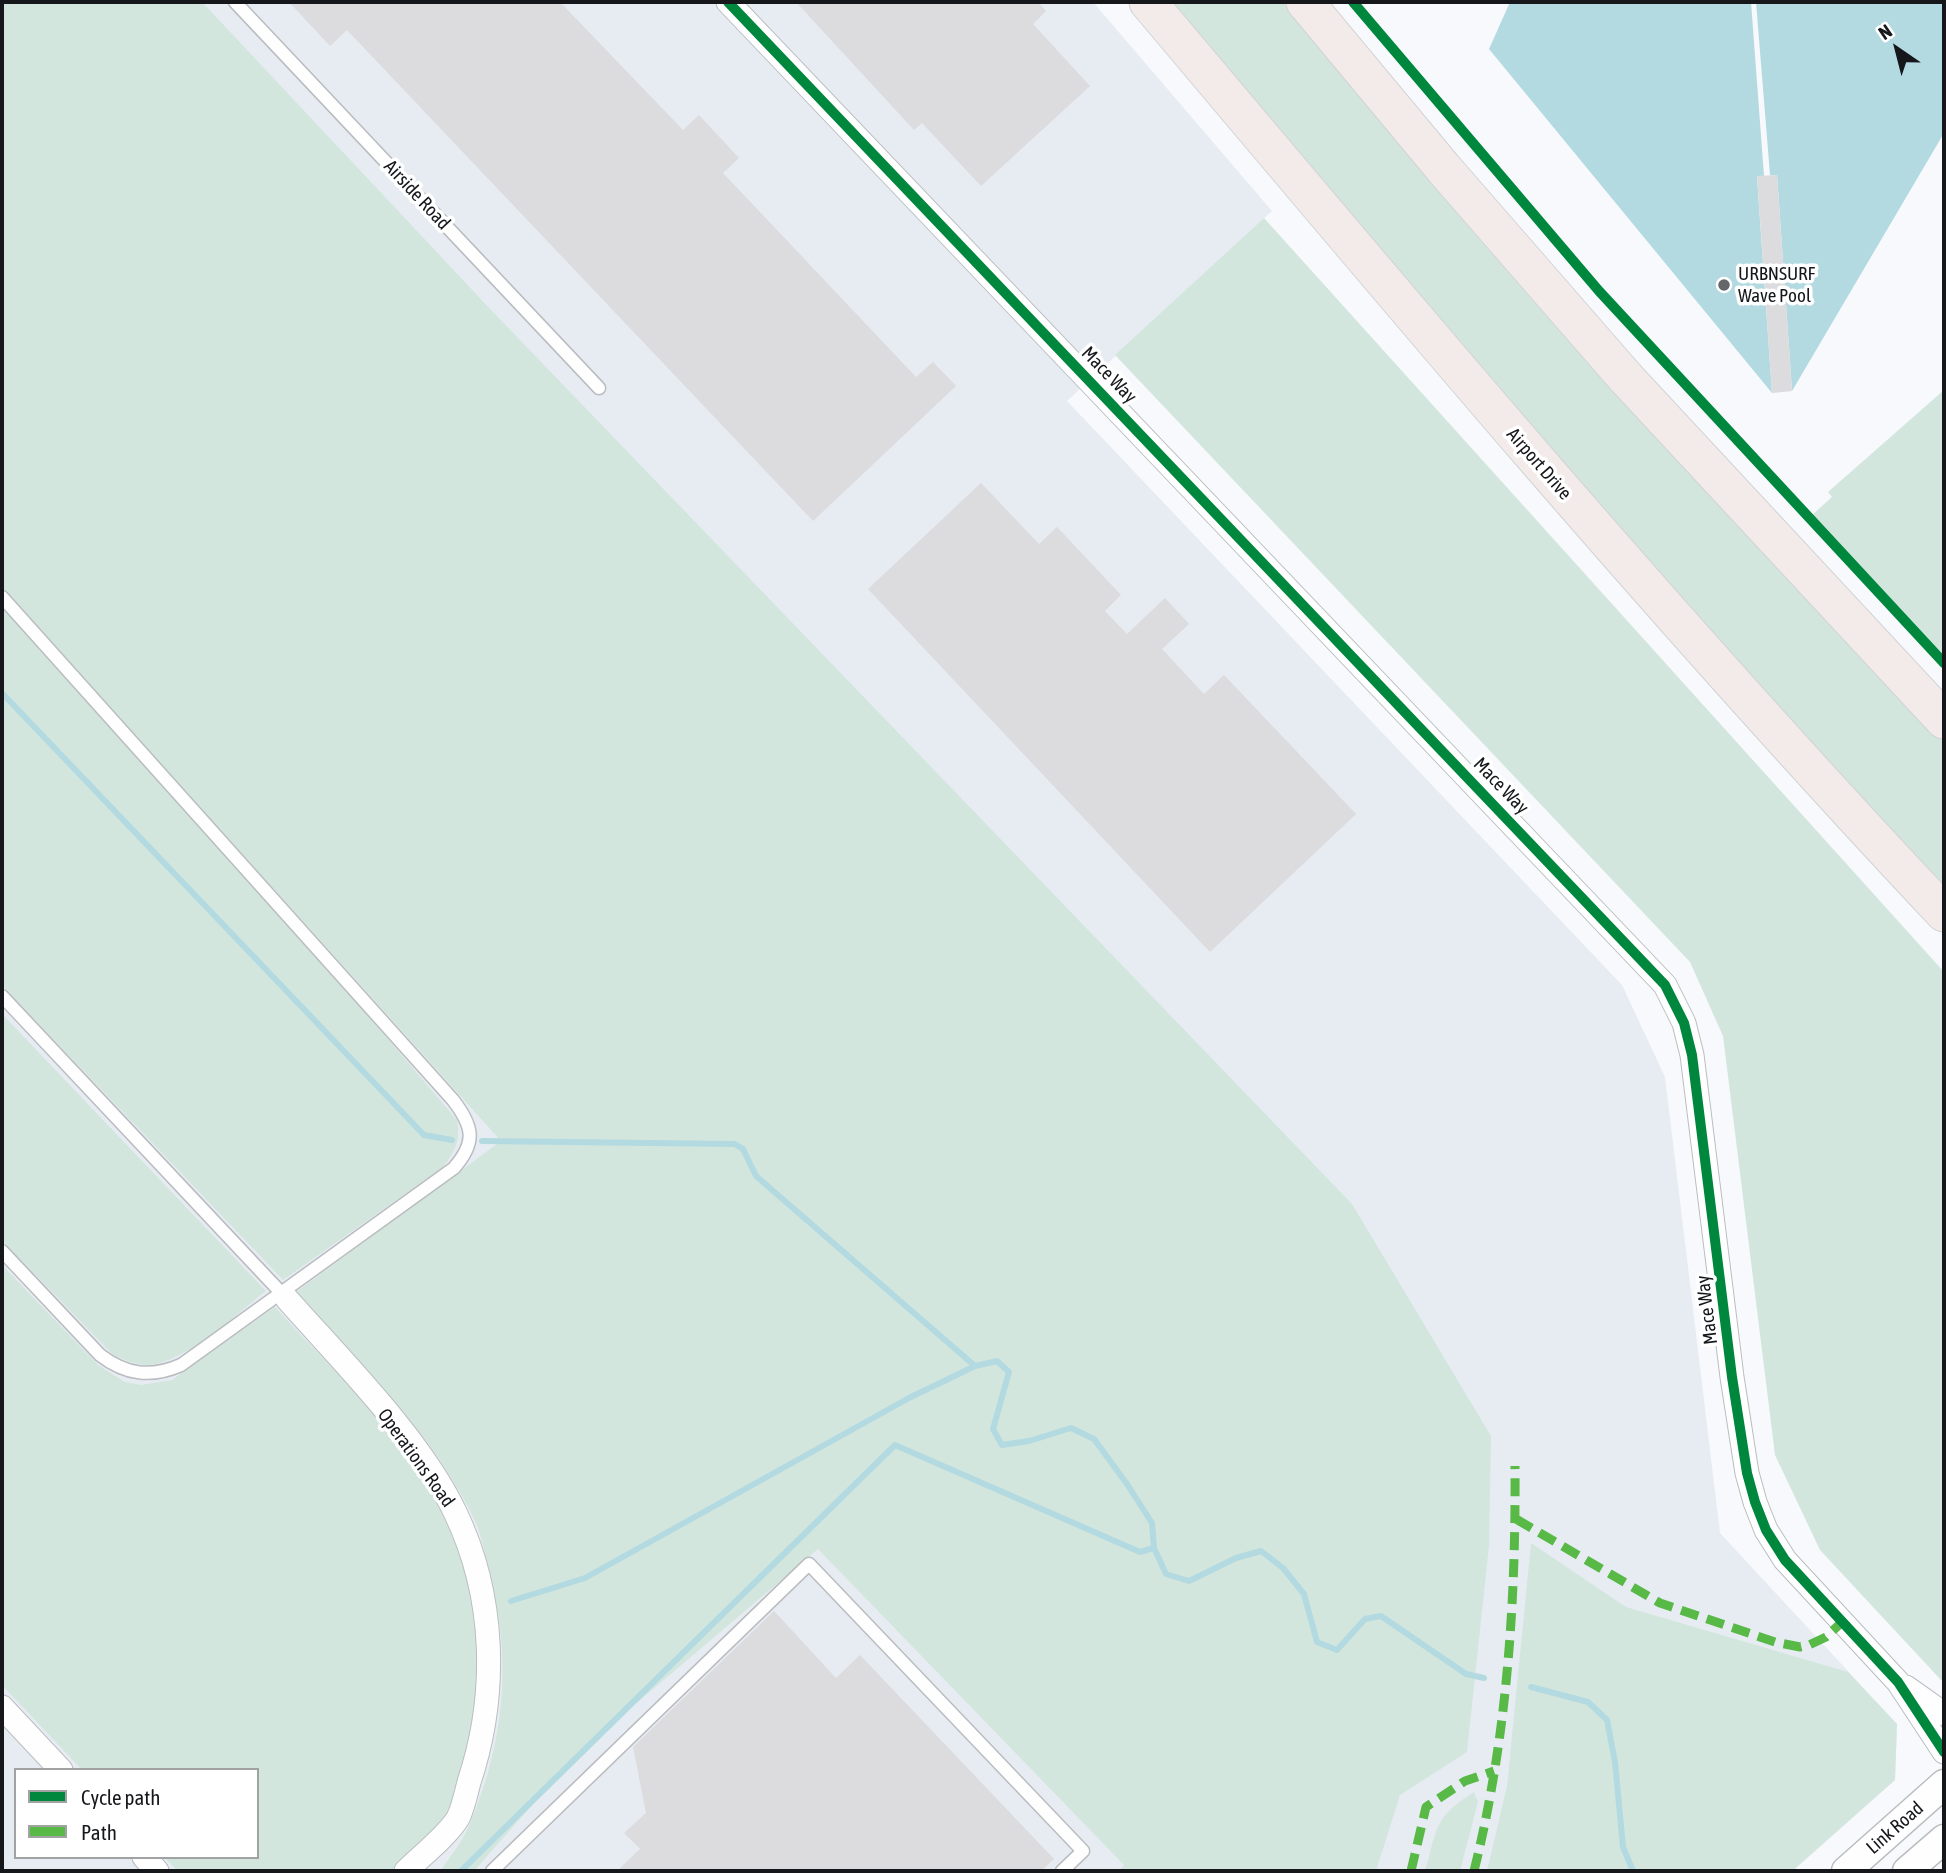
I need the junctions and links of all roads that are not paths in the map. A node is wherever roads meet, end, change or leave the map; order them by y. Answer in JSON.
{"nodes":[{"id":1,"x":235,"y":2,"type":"edge"},
{"id":2,"x":728,"y":2,"type":"edge"},
{"id":3,"x":1148,"y":2,"type":"edge"},
{"id":4,"x":1305,"y":2,"type":"edge"},
{"id":5,"x":599,"y":388,"type":"dead end"},
{"id":6,"x":2,"y":597,"type":"edge"},
{"id":7,"x":1944,"y":720,"type":"edge"},
{"id":8,"x":1944,"y":913,"type":"edge"},
{"id":9,"x":2,"y":996,"type":"edge"},
{"id":10,"x":2,"y":1251,"type":"edge"},
{"id":11,"x":284,"y":1296,"type":"junction"},
{"id":12,"x":1898,"y":1682,"type":"junction"},
{"id":13,"x":2,"y":1707,"type":"edge"},
{"id":14,"x":1944,"y":1714,"type":"edge"},
{"id":15,"x":1944,"y":1752,"type":"edge"},
{"id":16,"x":59,"y":1768,"type":"edge"},
{"id":17,"x":1944,"y":1784,"type":"edge"},
{"id":18,"x":1944,"y":1839,"type":"edge"},
{"id":19,"x":409,"y":1870,"type":"edge"},
{"id":20,"x":492,"y":1871,"type":"edge"},
{"id":21,"x":1062,"y":1871,"type":"edge"},
{"id":22,"x":1846,"y":1871,"type":"edge"},
{"id":23,"x":1907,"y":1871,"type":"edge"}],
"edges":[{"from":1,"to":5,"type":"lane","name":"Airside Road"},
{"from":2,"to":12,"type":"street","name":"Mace Way"},
{"from":3,"to":8,"type":"main road","name":"Airport Drive"},
{"from":4,"to":7,"type":"main road"},
{"from":6,"to":11,"type":"lane"},
{"from":9,"to":11,"type":"lane"},
{"from":10,"to":11,"type":"lane"},
{"from":11,"to":19,"type":"street","name":"Operations Road"},
{"from":12,"to":14,"type":"street","name":"Mace Way"},
{"from":12,"to":15,"type":"street","name":"Mace Way"},
{"from":13,"to":16,"type":"street"},
{"from":17,"to":22,"type":"street","name":"Link Road"},
{"from":18,"to":23,"type":"street","name":"Link Road"},
{"from":20,"to":21,"type":"lane"}]}
